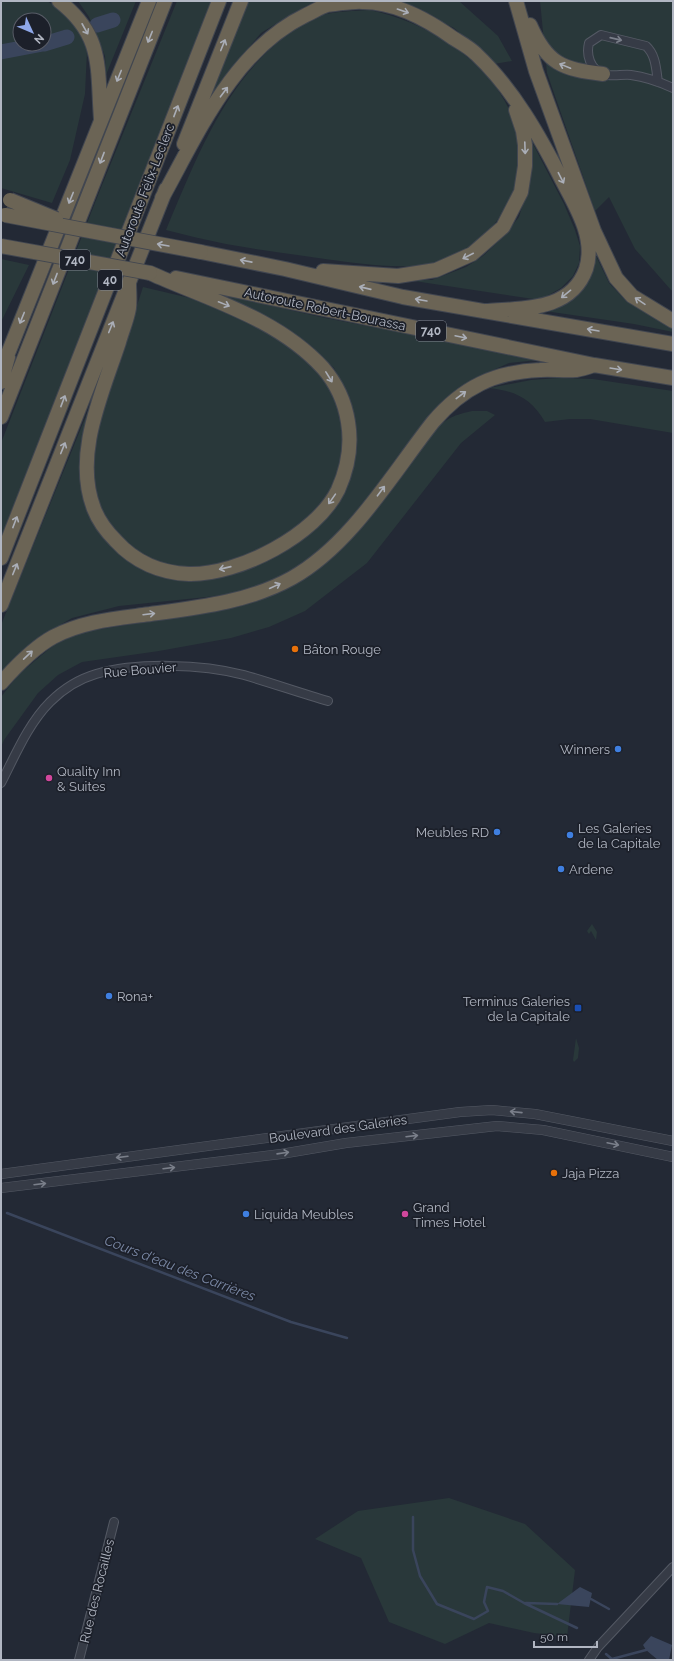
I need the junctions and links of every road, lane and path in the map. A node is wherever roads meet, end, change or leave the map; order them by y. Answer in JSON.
{"nodes":[{"id":1,"x":59,"y":1,"type":"edge"},
{"id":2,"x":149,"y":1,"type":"edge"},
{"id":3,"x":164,"y":1,"type":"edge"},
{"id":4,"x":219,"y":1,"type":"edge"},
{"id":5,"x":241,"y":1,"type":"edge"},
{"id":6,"x":516,"y":1,"type":"edge"},
{"id":7,"x":520,"y":1,"type":"edge"},
{"id":8,"x":603,"y":74,"type":"junction"},
{"id":9,"x":658,"y":82,"type":"junction"},
{"id":10,"x":673,"y":88,"type":"edge"},
{"id":11,"x":512,"y":97,"type":"junction"},
{"id":12,"x":101,"y":122,"type":"junction"},
{"id":13,"x":6,"y":198,"type":"edge"},
{"id":14,"x":162,"y":198,"type":"junction"},
{"id":15,"x":3,"y":214,"type":"edge"},
{"id":16,"x":86,"y":231,"type":"junction"},
{"id":17,"x":1,"y":246,"type":"edge"},
{"id":18,"x":285,"y":269,"type":"junction"},
{"id":19,"x":129,"y":282,"type":"junction"},
{"id":20,"x":189,"y":285,"type":"junction"},
{"id":21,"x":488,"y":311,"type":"junction"},
{"id":22,"x":673,"y":321,"type":"edge"},
{"id":23,"x":673,"y":344,"type":"edge"},
{"id":24,"x":9,"y":351,"type":"junction"},
{"id":25,"x":594,"y":365,"type":"junction"},
{"id":26,"x":1,"y":366,"type":"edge"},
{"id":27,"x":673,"y":378,"type":"edge"},
{"id":28,"x":1,"y":382,"type":"edge"},
{"id":29,"x":1,"y":417,"type":"edge"},
{"id":30,"x":1,"y":558,"type":"edge"},
{"id":31,"x":1,"y":605,"type":"edge"},
{"id":32,"x":1,"y":683,"type":"edge"},
{"id":33,"x":328,"y":701,"type":"dead end"},
{"id":34,"x":1,"y":783,"type":"edge"},
{"id":35,"x":673,"y":1141,"type":"edge"},
{"id":36,"x":673,"y":1157,"type":"edge"},
{"id":37,"x":1,"y":1174,"type":"edge"},
{"id":38,"x":1,"y":1188,"type":"edge"},
{"id":39,"x":114,"y":1522,"type":"dead end"},
{"id":40,"x":673,"y":1567,"type":"edge"},
{"id":41,"x":80,"y":1660,"type":"edge"},
{"id":42,"x":589,"y":1660,"type":"edge"}],
"edges":[{"from":1,"to":12,"type":"highway","one_way":true},
{"from":2,"to":12,"type":"highway","one_way":true},
{"from":3,"to":29,"type":"highway","one_way":true},
{"from":30,"to":4,"type":"highway","name":"Autoroute Félix-Leclerc","number":"40","one_way":true},
{"from":14,"to":5,"type":"highway","one_way":true},
{"from":22,"to":6,"type":"highway","one_way":true},
{"from":8,"to":7,"type":"highway","one_way":true},
{"from":8,"to":9,"type":"street"},
{"from":8,"to":9,"type":"street","one_way":true},
{"from":9,"to":10,"type":"street"},
{"from":14,"to":11,"type":"highway","one_way":true},
{"from":11,"to":18,"type":"highway","one_way":true},
{"from":11,"to":21,"type":"highway","one_way":true},
{"from":12,"to":24,"type":"highway","one_way":true},
{"from":13,"to":16,"type":"highway","bridge":true},
{"from":14,"to":19,"type":"highway"},
{"from":15,"to":16,"type":"highway","number":"740","bridge":true},
{"from":18,"to":16,"type":"highway","number":"740","one_way":true,"bridge":true},
{"from":17,"to":20,"type":"highway","number":"740","bridge":true},
{"from":21,"to":18,"type":"highway","number":"740","one_way":true},
{"from":20,"to":19,"type":"highway","one_way":true},
{"from":31,"to":19,"type":"highway","one_way":true},
{"from":20,"to":25,"type":"highway","name":"Autoroute Robert-Bourassa","number":"740","one_way":true},
{"from":23,"to":21,"type":"highway","number":"740","one_way":true},
{"from":24,"to":26,"type":"highway"},
{"from":24,"to":28,"type":"highway"},
{"from":25,"to":27,"type":"highway","name":"Autoroute Robert-Bourassa","number":"740","one_way":true},
{"from":32,"to":25,"type":"highway","one_way":true},
{"from":33,"to":34,"type":"street","name":"Rue Bouvier"},
{"from":35,"to":37,"type":"street","name":"Boulevard des Galeries","one_way":true},
{"from":38,"to":36,"type":"street","name":"Boulevard des Galeries","one_way":true},
{"from":39,"to":41,"type":"street","name":"Rue des Rocailles"},
{"from":40,"to":42,"type":"street"}]}
